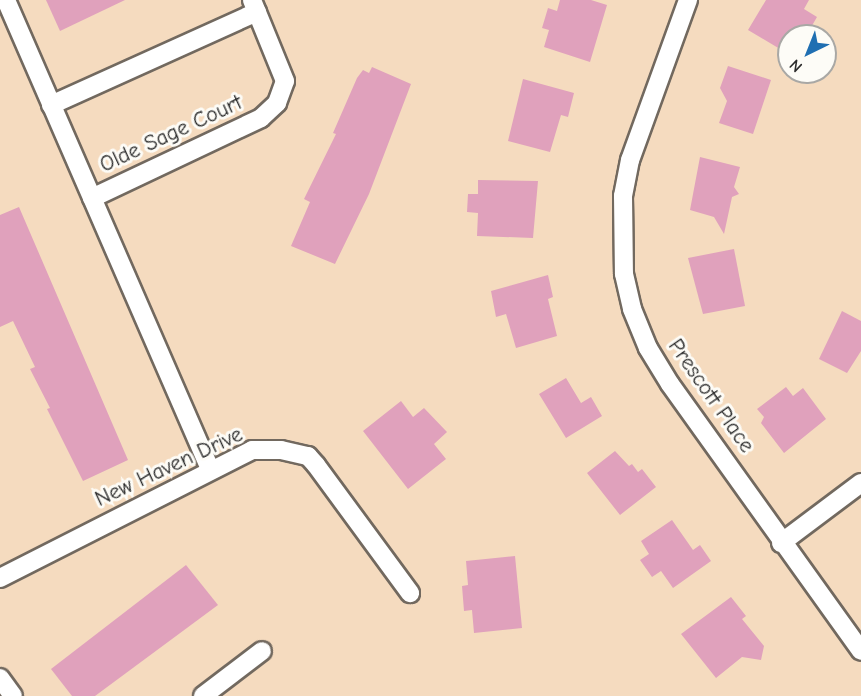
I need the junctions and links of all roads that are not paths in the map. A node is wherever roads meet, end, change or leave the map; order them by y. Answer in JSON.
{"nodes":[{"id":1,"x":6,"y":0,"type":"edge"},
{"id":2,"x":688,"y":0,"type":"edge"},
{"id":3,"x":254,"y":6,"type":"edge"},
{"id":4,"x":51,"y":105,"type":"junction"},
{"id":5,"x":92,"y":198,"type":"junction"},
{"id":6,"x":210,"y":470,"type":"junction"},
{"id":7,"x":861,"y":483,"type":"edge"},
{"id":8,"x":781,"y":543,"type":"junction"},
{"id":9,"x":0,"y":578,"type":"edge"},
{"id":10,"x":410,"y":593,"type":"dead end"},
{"id":11,"x":262,"y":651,"type":"dead end"},
{"id":12,"x":861,"y":651,"type":"edge"},
{"id":13,"x":0,"y":678,"type":"edge"},
{"id":14,"x":13,"y":696,"type":"edge"},
{"id":15,"x":203,"y":696,"type":"edge"}],
"edges":[{"from":1,"to":4,"type":"street","name":"Olde Sage Court"},
{"from":2,"to":8,"type":"street","name":"Prescott Place"},
{"from":3,"to":4,"type":"street","name":"Olde Sage Court"},
{"from":3,"to":5,"type":"street","name":"Olde Sage Court"},
{"from":4,"to":5,"type":"street","name":"Olde Sage Court"},
{"from":5,"to":6,"type":"street","name":"Olde Sage Court"},
{"from":6,"to":9,"type":"street","name":"New Haven Drive"},
{"from":6,"to":10,"type":"street","name":"New Haven Drive"},
{"from":7,"to":8,"type":"street"},
{"from":8,"to":12,"type":"street","name":"Prescott Place"},
{"from":11,"to":15,"type":"street"},
{"from":13,"to":14,"type":"street"}]}
